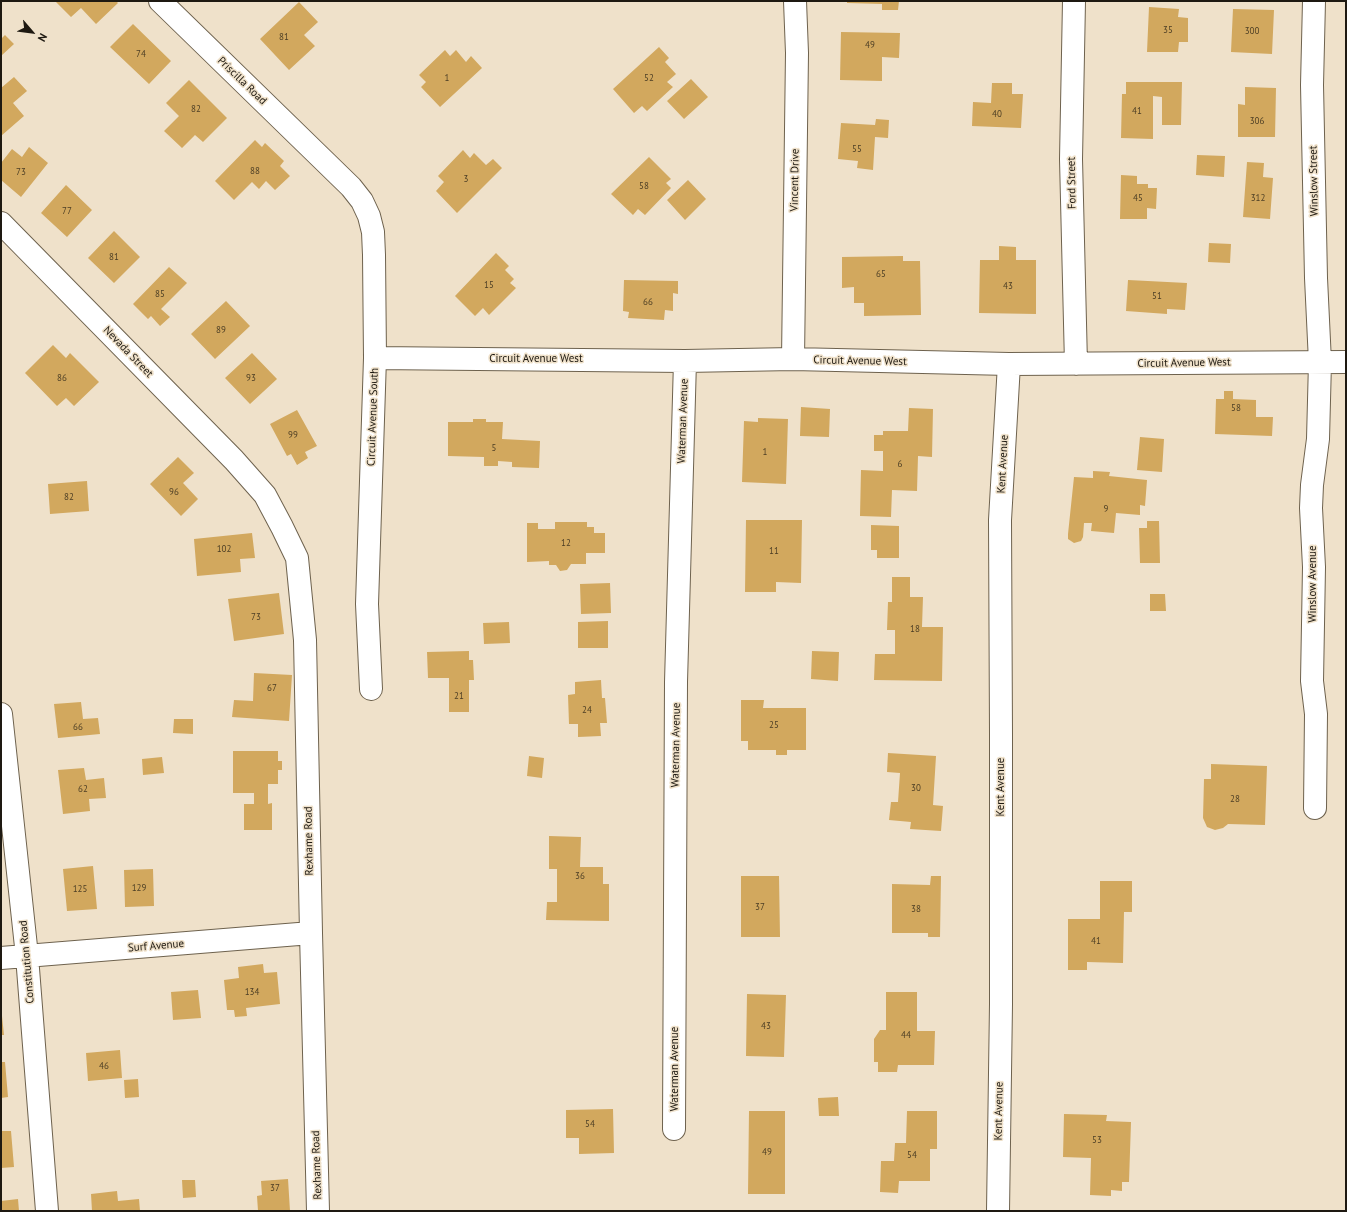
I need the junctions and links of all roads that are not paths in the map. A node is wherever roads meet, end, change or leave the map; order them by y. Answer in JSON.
{"nodes":[{"id":1,"x":160,"y":1,"type":"edge"},
{"id":2,"x":795,"y":1,"type":"edge"},
{"id":3,"x":1074,"y":1,"type":"edge"},
{"id":4,"x":1314,"y":1,"type":"edge"},
{"id":5,"x":324,"y":162,"type":"joint"},
{"id":6,"x":1,"y":223,"type":"edge"},
{"id":7,"x":375,"y":358,"type":"junction"},
{"id":8,"x":793,"y":359,"type":"junction"},
{"id":9,"x":685,"y":361,"type":"junction"},
{"id":10,"x":1320,"y":362,"type":"junction"},
{"id":11,"x":1346,"y":362,"type":"edge"},
{"id":12,"x":1009,"y":364,"type":"junction"},
{"id":13,"x":1076,"y":364,"type":"junction"},
{"id":14,"x":254,"y":483,"type":"joint"},
{"id":15,"x":371,"y":689,"type":"dead end"},
{"id":16,"x":1,"y":714,"type":"edge"},
{"id":17,"x":1315,"y":808,"type":"dead end"},
{"id":18,"x":311,"y":933,"type":"junction"},
{"id":19,"x":27,"y":956,"type":"junction"},
{"id":20,"x":1,"y":958,"type":"edge"},
{"id":21,"x":674,"y":1129,"type":"dead end"},
{"id":22,"x":47,"y":1211,"type":"edge"},
{"id":23,"x":318,"y":1211,"type":"edge"},
{"id":24,"x":998,"y":1211,"type":"edge"}],
"edges":[{"from":1,"to":5,"type":"street","name":"Priscilla Road"},
{"from":2,"to":8,"type":"street","name":"Vincent Drive"},
{"from":3,"to":13,"type":"street","name":"Ford Street"},
{"from":4,"to":10,"type":"street","name":"Winslow Street"},
{"from":5,"to":7,"type":"street","name":"Circuit Avenue South"},
{"from":6,"to":14,"type":"street","name":"Nevada Street"},
{"from":7,"to":9,"type":"street","name":"Circuit Avenue West"},
{"from":7,"to":15,"type":"street","name":"Circuit Avenue South"},
{"from":8,"to":9,"type":"street","name":"Circuit Avenue West"},
{"from":8,"to":12,"type":"street","name":"Circuit Avenue West"},
{"from":9,"to":21,"type":"street","name":"Waterman Avenue"},
{"from":10,"to":11,"type":"street","name":"Circuit Avenue West"},
{"from":10,"to":13,"type":"street","name":"Circuit Avenue West"},
{"from":10,"to":17,"type":"street","name":"Winslow Avenue"},
{"from":12,"to":13,"type":"street","name":"Circuit Avenue West"},
{"from":12,"to":24,"type":"street","name":"Kent Avenue"},
{"from":14,"to":18,"type":"street","name":"Rexhame Road"},
{"from":16,"to":19,"type":"street","name":"Constitution Road"},
{"from":18,"to":19,"type":"street","name":"Surf Avenue"},
{"from":18,"to":23,"type":"street","name":"Rexhame Road"},
{"from":19,"to":20,"type":"street","name":"Surf Avenue"},
{"from":19,"to":22,"type":"street","name":"Constitution Road"}]}
